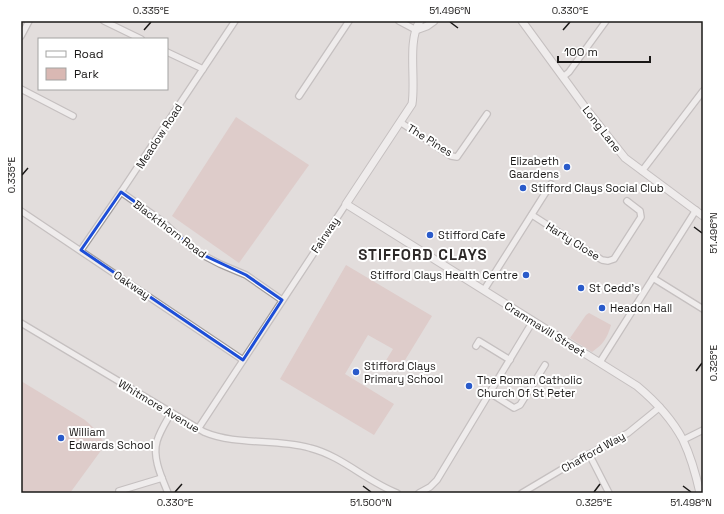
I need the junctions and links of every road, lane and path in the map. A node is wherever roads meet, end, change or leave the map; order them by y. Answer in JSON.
{"nodes":[{"id":1,"x":29,"y":21,"type":"edge"},
{"id":2,"x":104,"y":21,"type":"edge"},
{"id":3,"x":235,"y":21,"type":"edge"},
{"id":4,"x":349,"y":21,"type":"edge"},
{"id":5,"x":399,"y":21,"type":"edge"},
{"id":6,"x":420,"y":21,"type":"edge"},
{"id":7,"x":434,"y":21,"type":"edge"},
{"id":8,"x":522,"y":21,"type":"edge"},
{"id":9,"x":606,"y":21,"type":"edge"},
{"id":10,"x":416,"y":30,"type":"junction"},
{"id":11,"x":21,"y":36,"type":"edge"},
{"id":12,"x":139,"y":38,"type":"edge"},
{"id":13,"x":168,"y":52,"type":"edge"},
{"id":14,"x":203,"y":69,"type":"junction"},
{"id":15,"x":563,"y":77,"type":"junction"},
{"id":16,"x":21,"y":89,"type":"edge"},
{"id":17,"x":703,"y":91,"type":"edge"},
{"id":18,"x":299,"y":96,"type":"dead end"},
{"id":19,"x":487,"y":114,"type":"dead end"},
{"id":20,"x":73,"y":116,"type":"dead end"},
{"id":21,"x":400,"y":122,"type":"junction"},
{"id":22,"x":642,"y":172,"type":"junction"},
{"id":23,"x":551,"y":184,"type":"dead end"},
{"id":24,"x":121,"y":192,"type":"junction"},
{"id":25,"x":627,"y":201,"type":"dead end"},
{"id":26,"x":346,"y":204,"type":"junction"},
{"id":27,"x":696,"y":210,"type":"junction"},
{"id":28,"x":21,"y":211,"type":"edge"},
{"id":29,"x":532,"y":215,"type":"junction"},
{"id":30,"x":703,"y":216,"type":"edge"},
{"id":31,"x":82,"y":250,"type":"junction"},
{"id":32,"x":653,"y":278,"type":"junction"},
{"id":33,"x":484,"y":290,"type":"junction"},
{"id":34,"x":282,"y":300,"type":"junction"},
{"id":35,"x":703,"y":309,"type":"edge"},
{"id":36,"x":534,"y":321,"type":"junction"},
{"id":37,"x":21,"y":323,"type":"edge"},
{"id":38,"x":476,"y":346,"type":"dead end"},
{"id":39,"x":243,"y":360,"type":"junction"},
{"id":40,"x":510,"y":360,"type":"junction"},
{"id":41,"x":600,"y":362,"type":"junction"},
{"id":42,"x":545,"y":365,"type":"dead end"},
{"id":43,"x":490,"y":393,"type":"junction"},
{"id":44,"x":660,"y":407,"type":"junction"},
{"id":45,"x":171,"y":413,"type":"junction"},
{"id":46,"x":198,"y":429,"type":"junction"},
{"id":47,"x":703,"y":430,"type":"edge"},
{"id":48,"x":683,"y":440,"type":"junction"},
{"id":49,"x":589,"y":454,"type":"junction"},
{"id":50,"x":162,"y":478,"type":"junction"},
{"id":51,"x":119,"y":491,"type":"dead end"},
{"id":52,"x":168,"y":493,"type":"edge"},
{"id":53,"x":397,"y":493,"type":"edge"},
{"id":54,"x":419,"y":493,"type":"edge"},
{"id":55,"x":522,"y":493,"type":"edge"},
{"id":56,"x":609,"y":493,"type":"edge"},
{"id":57,"x":700,"y":493,"type":"edge"}],
"edges":[{"from":1,"to":11,"type":"street"},
{"from":2,"to":12,"type":"street"},
{"from":3,"to":14,"type":"street","name":"Meadow Road"},
{"from":4,"to":18,"type":"street"},
{"from":5,"to":10,"type":"street"},
{"from":6,"to":10,"type":"street","name":"Fairway"},
{"from":7,"to":10,"type":"street"},
{"from":8,"to":15,"type":"street","name":"Long Lane"},
{"from":9,"to":15,"type":"street"},
{"from":10,"to":21,"type":"street","name":"Fairway"},
{"from":13,"to":14,"type":"street"},
{"from":14,"to":24,"type":"street","name":"Meadow Road"},
{"from":15,"to":22,"type":"street","name":"Long Lane"},
{"from":16,"to":20,"type":"street"},
{"from":17,"to":22,"type":"street"},
{"from":19,"to":21,"type":"street","name":"The Pines"},
{"from":21,"to":26,"type":"street","name":"Fairway"},
{"from":22,"to":27,"type":"street","name":"Long Lane"},
{"from":23,"to":29,"type":"street"},
{"from":24,"to":31,"type":"street","name":"Meadow Road"},
{"from":24,"to":34,"type":"street","name":"Blackthorn Road"},
{"from":25,"to":29,"type":"street","name":"Harty Close"},
{"from":26,"to":33,"type":"street","name":"Crammavill Street"},
{"from":26,"to":34,"type":"street","name":"Fairway"},
{"from":27,"to":30,"type":"street","name":"Long Lane"},
{"from":27,"to":32,"type":"street"},
{"from":28,"to":31,"type":"street","name":"Oakway"},
{"from":29,"to":33,"type":"street"},
{"from":31,"to":39,"type":"street","name":"Oakway"},
{"from":32,"to":35,"type":"street"},
{"from":32,"to":41,"type":"street"},
{"from":33,"to":36,"type":"street","name":"Crammavill Street"},
{"from":34,"to":39,"type":"street","name":"Fairway"},
{"from":36,"to":40,"type":"street"},
{"from":36,"to":41,"type":"street","name":"Crammavill Street"},
{"from":37,"to":45,"type":"street","name":"Whitmore Avenue"},
{"from":38,"to":40,"type":"street"},
{"from":39,"to":46,"type":"street","name":"Fairway"},
{"from":40,"to":43,"type":"street"},
{"from":41,"to":44,"type":"street","name":"Crammavill Street"},
{"from":42,"to":43,"type":"street"},
{"from":43,"to":54,"type":"street"},
{"from":44,"to":48,"type":"street","name":"Crammavill Street"},
{"from":44,"to":49,"type":"street","name":"Chafford Way"},
{"from":45,"to":46,"type":"street","name":"Whitmore Avenue"},
{"from":45,"to":50,"type":"street"},
{"from":46,"to":53,"type":"street","name":"Whitmore Avenue"},
{"from":47,"to":48,"type":"street"},
{"from":48,"to":57,"type":"street","name":"Crammavill Street"},
{"from":49,"to":55,"type":"street","name":"Chafford Way"},
{"from":49,"to":56,"type":"street"},
{"from":50,"to":51,"type":"street"},
{"from":50,"to":52,"type":"street"}]}
